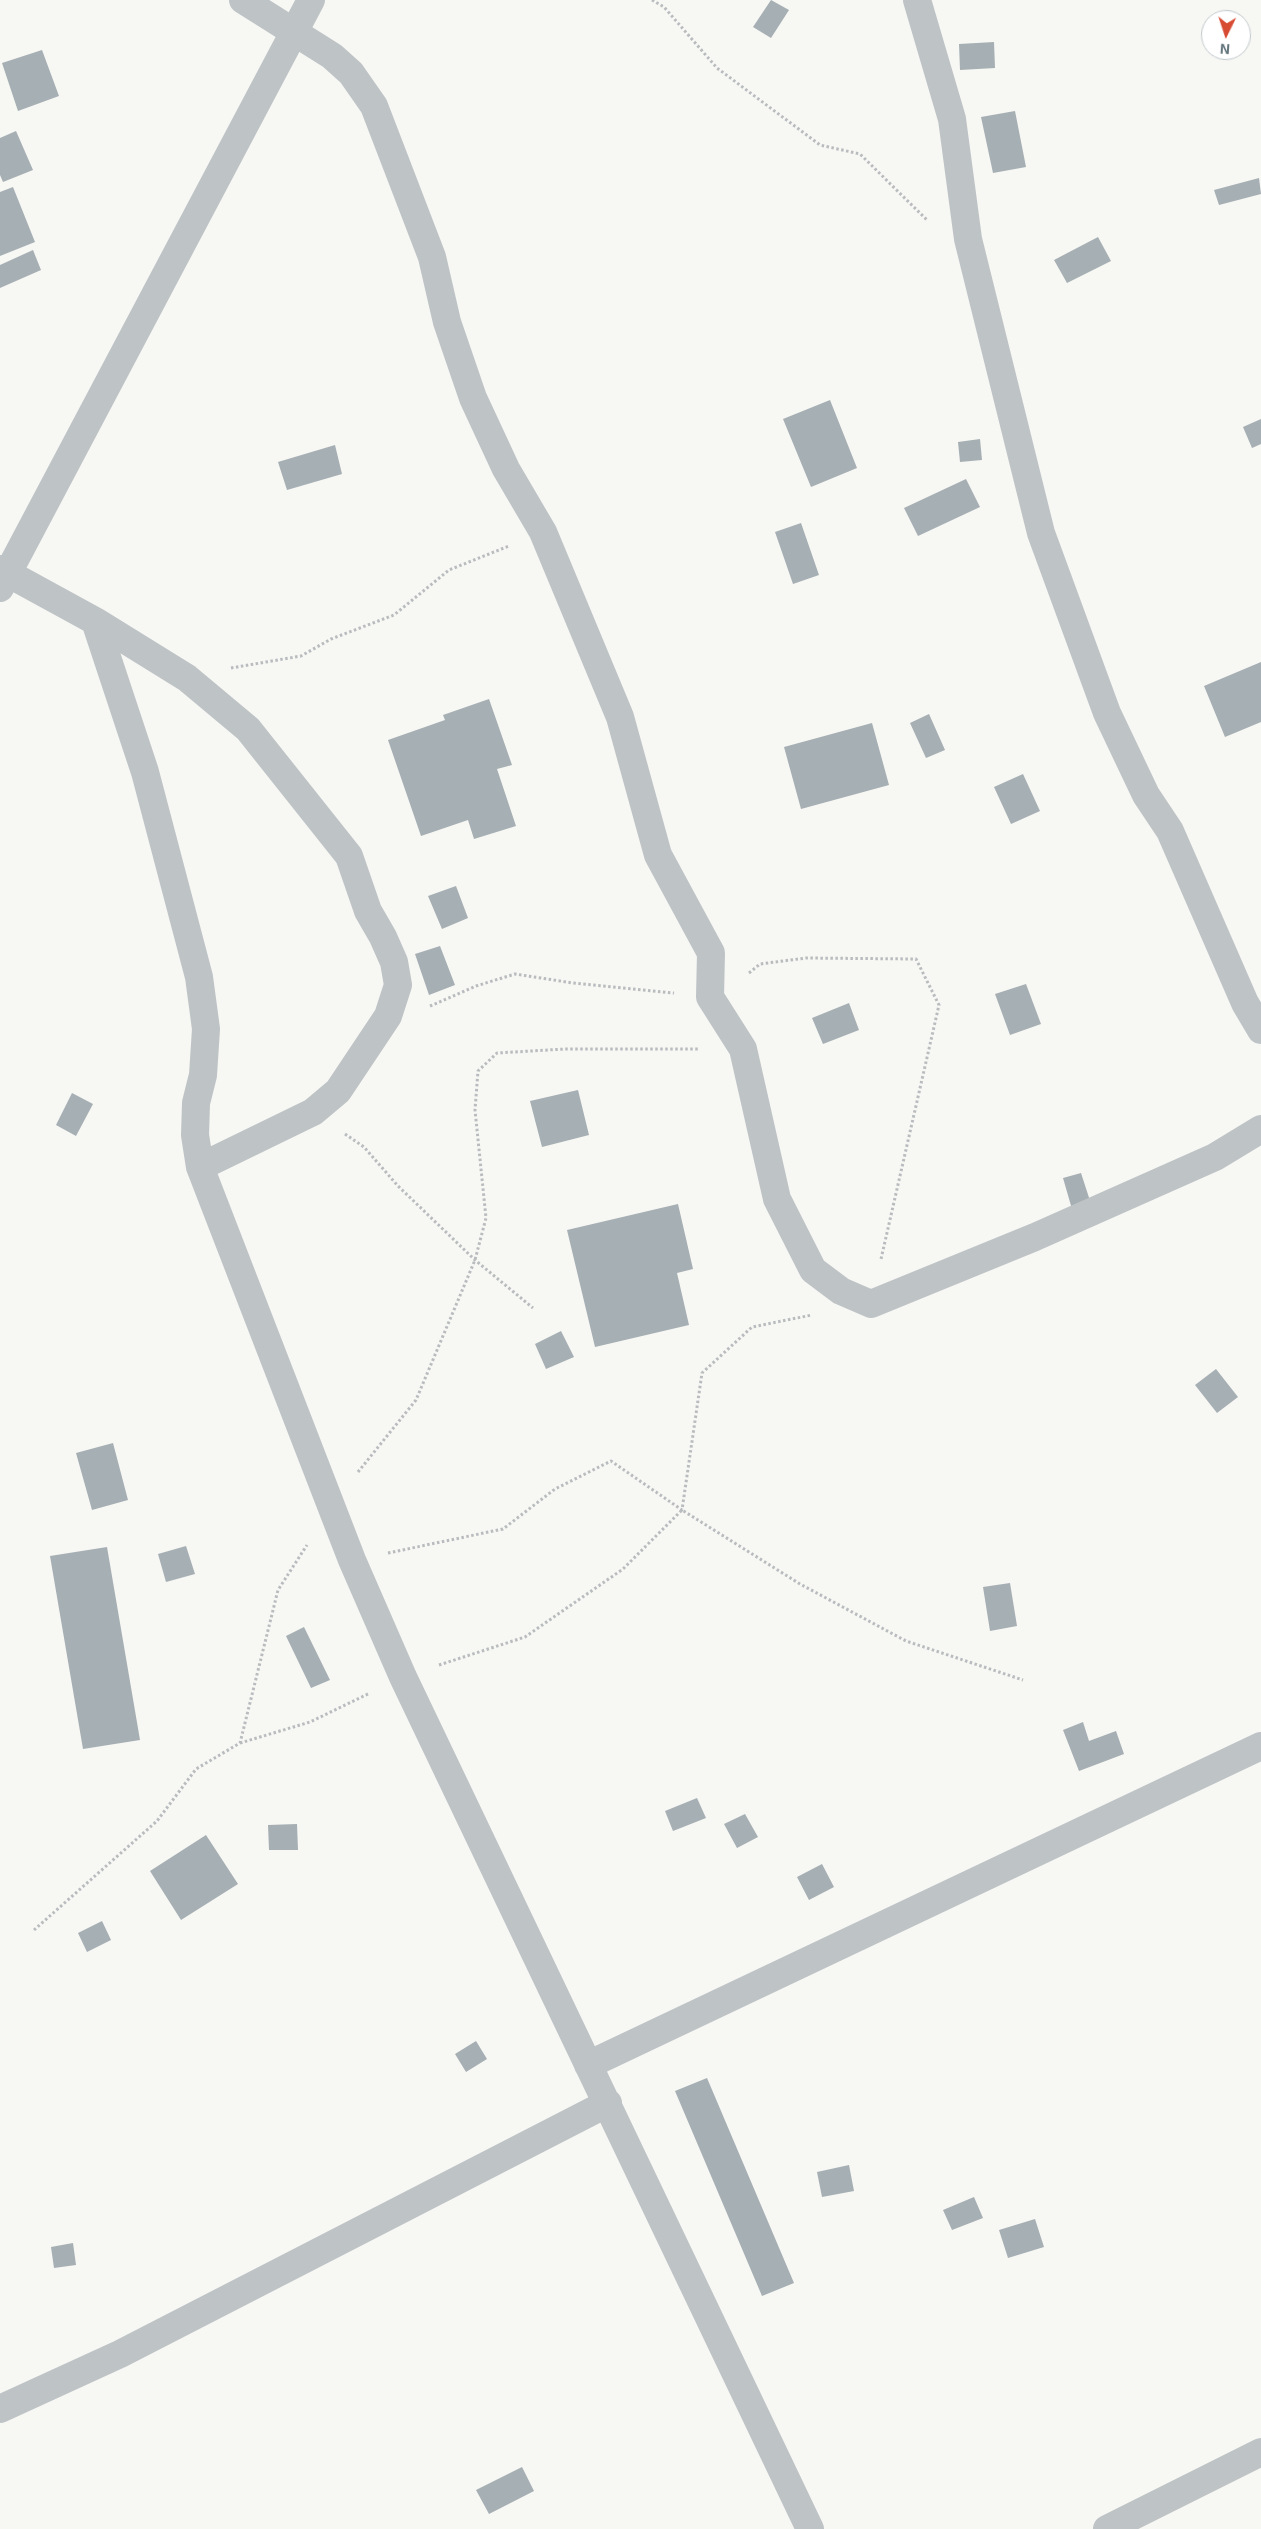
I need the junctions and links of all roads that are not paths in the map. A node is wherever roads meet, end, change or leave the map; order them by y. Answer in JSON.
{"nodes":[{"id":1,"x":243,"y":0,"type":"edge"},
{"id":2,"x":311,"y":0,"type":"edge"},
{"id":3,"x":917,"y":0,"type":"edge"},
{"id":4,"x":294,"y":34,"type":"junction"},
{"id":5,"x":3,"y":577,"type":"edge"},
{"id":6,"x":95,"y":621,"type":"junction"},
{"id":7,"x":1261,"y":1030,"type":"edge"},
{"id":8,"x":1261,"y":1129,"type":"edge"},
{"id":9,"x":200,"y":1167,"type":"junction"},
{"id":10,"x":1261,"y":1746,"type":"edge"},
{"id":11,"x":588,"y":2065,"type":"junction"},
{"id":12,"x":608,"y":2104,"type":"junction"},
{"id":13,"x":0,"y":2409,"type":"edge"},
{"id":14,"x":1261,"y":2452,"type":"edge"},
{"id":15,"x":810,"y":2529,"type":"edge"},
{"id":16,"x":1107,"y":2529,"type":"edge"}],
"edges":[{"from":1,"to":4,"type":"street"},
{"from":2,"to":4,"type":"street"},
{"from":3,"to":7,"type":"street"},
{"from":4,"to":5,"type":"street"},
{"from":4,"to":8,"type":"street"},
{"from":5,"to":6,"type":"street"},
{"from":6,"to":9,"type":"street"},
{"from":6,"to":9,"type":"street"},
{"from":9,"to":11,"type":"street"},
{"from":10,"to":11,"type":"street"},
{"from":11,"to":12,"type":"street"},
{"from":12,"to":13,"type":"street"},
{"from":12,"to":15,"type":"street"},
{"from":14,"to":16,"type":"street"}]}
